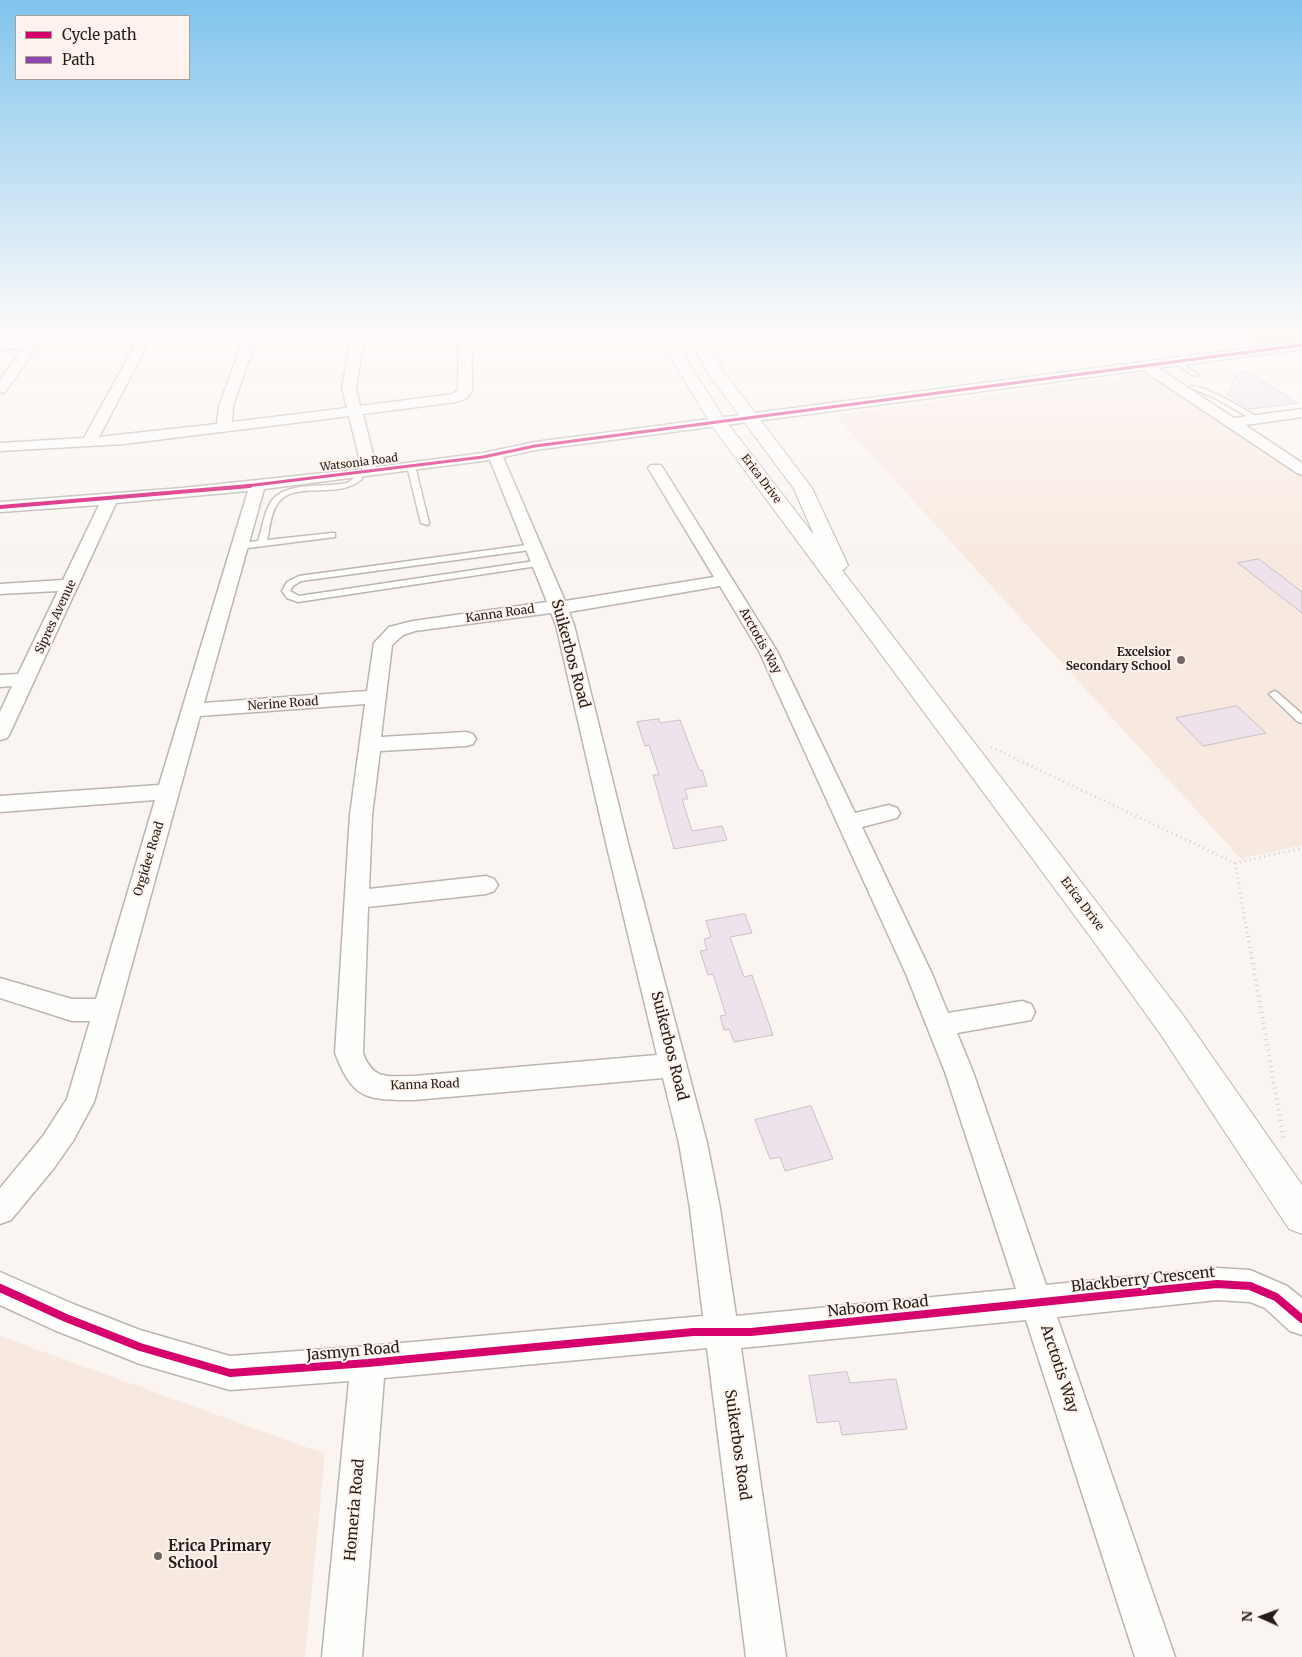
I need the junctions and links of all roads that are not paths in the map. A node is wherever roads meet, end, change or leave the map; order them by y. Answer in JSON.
{"nodes":[{"id":1,"x":108,"y":407,"type":"edge"},
{"id":2,"x":226,"y":407,"type":"edge"},
{"id":3,"x":353,"y":407,"type":"edge"},
{"id":4,"x":381,"y":407,"type":"edge"},
{"id":5,"x":709,"y":407,"type":"edge"},
{"id":6,"x":741,"y":407,"type":"edge"},
{"id":7,"x":830,"y":407,"type":"edge"},
{"id":8,"x":1215,"y":407,"type":"edge"},
{"id":9,"x":1235,"y":407,"type":"edge"},
{"id":10,"x":354,"y":411,"type":"junction"},
{"id":11,"x":1302,"y":413,"type":"edge"},
{"id":12,"x":749,"y":418,"type":"junction"},
{"id":13,"x":1257,"y":420,"type":"junction"},
{"id":14,"x":718,"y":422,"type":"junction"},
{"id":15,"x":1232,"y":423,"type":"junction"},
{"id":16,"x":224,"y":427,"type":"junction"},
{"id":17,"x":89,"y":442,"type":"junction"},
{"id":18,"x":0,"y":447,"type":"edge"},
{"id":19,"x":495,"y":454,"type":"junction"},
{"id":20,"x":411,"y":466,"type":"junction"},
{"id":21,"x":656,"y":468,"type":"dead end"},
{"id":22,"x":1302,"y":470,"type":"edge"},
{"id":23,"x":364,"y":472,"type":"junction"},
{"id":24,"x":257,"y":486,"type":"junction"},
{"id":25,"x":109,"y":501,"type":"junction"},
{"id":26,"x":0,"y":507,"type":"edge"},
{"id":27,"x":425,"y":523,"type":"dead end"},
{"id":28,"x":332,"y":535,"type":"dead end"},
{"id":29,"x":262,"y":543,"type":"junction"},
{"id":30,"x":240,"y":546,"type":"junction"},
{"id":31,"x":538,"y":555,"type":"junction"},
{"id":32,"x":725,"y":580,"type":"junction"},
{"id":33,"x":71,"y":585,"type":"junction"},
{"id":34,"x":0,"y":589,"type":"edge"},
{"id":35,"x":852,"y":598,"type":"junction"},
{"id":36,"x":559,"y":607,"type":"junction"},
{"id":37,"x":26,"y":680,"type":"junction"},
{"id":38,"x":0,"y":682,"type":"edge"},
{"id":39,"x":1274,"y":694,"type":"dead end"},
{"id":40,"x":375,"y":697,"type":"junction"},
{"id":41,"x":191,"y":710,"type":"junction"},
{"id":42,"x":1302,"y":720,"type":"edge"},
{"id":43,"x":0,"y":733,"type":"edge"},
{"id":44,"x":466,"y":739,"type":"dead end"},
{"id":45,"x":369,"y":745,"type":"junction"},
{"id":46,"x":169,"y":792,"type":"junction"},
{"id":47,"x":0,"y":804,"type":"edge"},
{"id":48,"x":889,"y":813,"type":"dead end"},
{"id":49,"x":848,"y":823,"type":"junction"},
{"id":50,"x":486,"y":885,"type":"dead end"},
{"id":51,"x":356,"y":899,"type":"junction"},
{"id":52,"x":0,"y":988,"type":"edge"},
{"id":53,"x":106,"y":1010,"type":"junction"},
{"id":54,"x":1022,"y":1012,"type":"dead end"},
{"id":55,"x":940,"y":1025,"type":"junction"},
{"id":56,"x":674,"y":1065,"type":"junction"},
{"id":57,"x":0,"y":1210,"type":"edge"},
{"id":58,"x":1302,"y":1216,"type":"edge"},
{"id":59,"x":0,"y":1288,"type":"edge"},
{"id":60,"x":1037,"y":1304,"type":"junction"},
{"id":61,"x":1302,"y":1319,"type":"edge"},
{"id":62,"x":722,"y":1332,"type":"junction"},
{"id":63,"x":368,"y":1363,"type":"junction"},
{"id":64,"x":342,"y":1657,"type":"edge"},
{"id":65,"x":766,"y":1657,"type":"edge"},
{"id":66,"x":1155,"y":1657,"type":"edge"}],
"edges":[{"from":1,"to":17,"type":"street"},
{"from":2,"to":16,"type":"street"},
{"from":3,"to":10,"type":"street"},
{"from":4,"to":10,"type":"street"},
{"from":5,"to":14,"type":"main road","name":"Erica Drive"},
{"from":6,"to":12,"type":"main road","name":"Erica Drive"},
{"from":7,"to":12,"type":"street","name":"Watsonia Road"},
{"from":8,"to":15,"type":"street"},
{"from":9,"to":13,"type":"lane"},
{"from":10,"to":16,"type":"street"},
{"from":10,"to":23,"type":"street"},
{"from":11,"to":13,"type":"street"},
{"from":12,"to":14,"type":"street","name":"Watsonia Road"},
{"from":12,"to":35,"type":"main road","name":"Erica Drive"},
{"from":13,"to":15,"type":"street"},
{"from":14,"to":19,"type":"street","name":"Watsonia Road"},
{"from":14,"to":35,"type":"main road","name":"Erica Drive"},
{"from":15,"to":22,"type":"street"},
{"from":16,"to":17,"type":"street"},
{"from":17,"to":18,"type":"street"},
{"from":19,"to":20,"type":"street","name":"Watsonia Road"},
{"from":19,"to":31,"type":"street","name":"Suikerbos Road"},
{"from":20,"to":23,"type":"street","name":"Watsonia Road"},
{"from":20,"to":27,"type":"lane"},
{"from":21,"to":32,"type":"street","name":"Arctotis Way"},
{"from":23,"to":24,"type":"street","name":"Watsonia Road"},
{"from":23,"to":29,"type":"lane"},
{"from":24,"to":25,"type":"street","name":"Watsonia Road"},
{"from":24,"to":30,"type":"street","name":"Orgidee Road"},
{"from":25,"to":26,"type":"street","name":"Watsonia Road"},
{"from":25,"to":33,"type":"street","name":"Sipres Avenue"},
{"from":28,"to":29,"type":"lane"},
{"from":29,"to":30,"type":"lane"},
{"from":30,"to":41,"type":"street","name":"Orgidee Road"},
{"from":31,"to":31,"type":"lane"},
{"from":31,"to":36,"type":"street","name":"Suikerbos Road"},
{"from":32,"to":36,"type":"street","name":"Kanna Road"},
{"from":32,"to":49,"type":"street","name":"Arctotis Way"},
{"from":33,"to":34,"type":"street"},
{"from":33,"to":37,"type":"street","name":"Sipres Avenue"},
{"from":35,"to":58,"type":"main road","name":"Erica Drive"},
{"from":36,"to":40,"type":"street","name":"Kanna Road"},
{"from":36,"to":56,"type":"street","name":"Suikerbos Road"},
{"from":37,"to":38,"type":"street"},
{"from":37,"to":43,"type":"street","name":"Sipres Avenue"},
{"from":39,"to":42,"type":"lane"},
{"from":40,"to":41,"type":"street","name":"Nerine Road"},
{"from":40,"to":45,"type":"street","name":"Kanna Road"},
{"from":41,"to":46,"type":"street","name":"Orgidee Road"},
{"from":44,"to":45,"type":"street"},
{"from":45,"to":51,"type":"street","name":"Kanna Road"},
{"from":46,"to":47,"type":"street"},
{"from":46,"to":53,"type":"street","name":"Orgidee Road"},
{"from":48,"to":49,"type":"street"},
{"from":49,"to":55,"type":"street","name":"Arctotis Way"},
{"from":50,"to":51,"type":"street"},
{"from":51,"to":56,"type":"street","name":"Kanna Road"},
{"from":52,"to":53,"type":"street"},
{"from":53,"to":57,"type":"street","name":"Orgidee Road"},
{"from":54,"to":55,"type":"street"},
{"from":55,"to":60,"type":"street","name":"Arctotis Way"},
{"from":56,"to":62,"type":"street","name":"Suikerbos Road"},
{"from":59,"to":63,"type":"street","name":"Jasmyn Road"},
{"from":60,"to":61,"type":"street","name":"Blackberry Crescent"},
{"from":60,"to":62,"type":"street","name":"Naboom Road"},
{"from":60,"to":66,"type":"street","name":"Arctotis Way"},
{"from":62,"to":63,"type":"street","name":"Jasmyn Road"},
{"from":62,"to":65,"type":"street","name":"Suikerbos Road"},
{"from":63,"to":64,"type":"street","name":"Homeria Road"}]}
